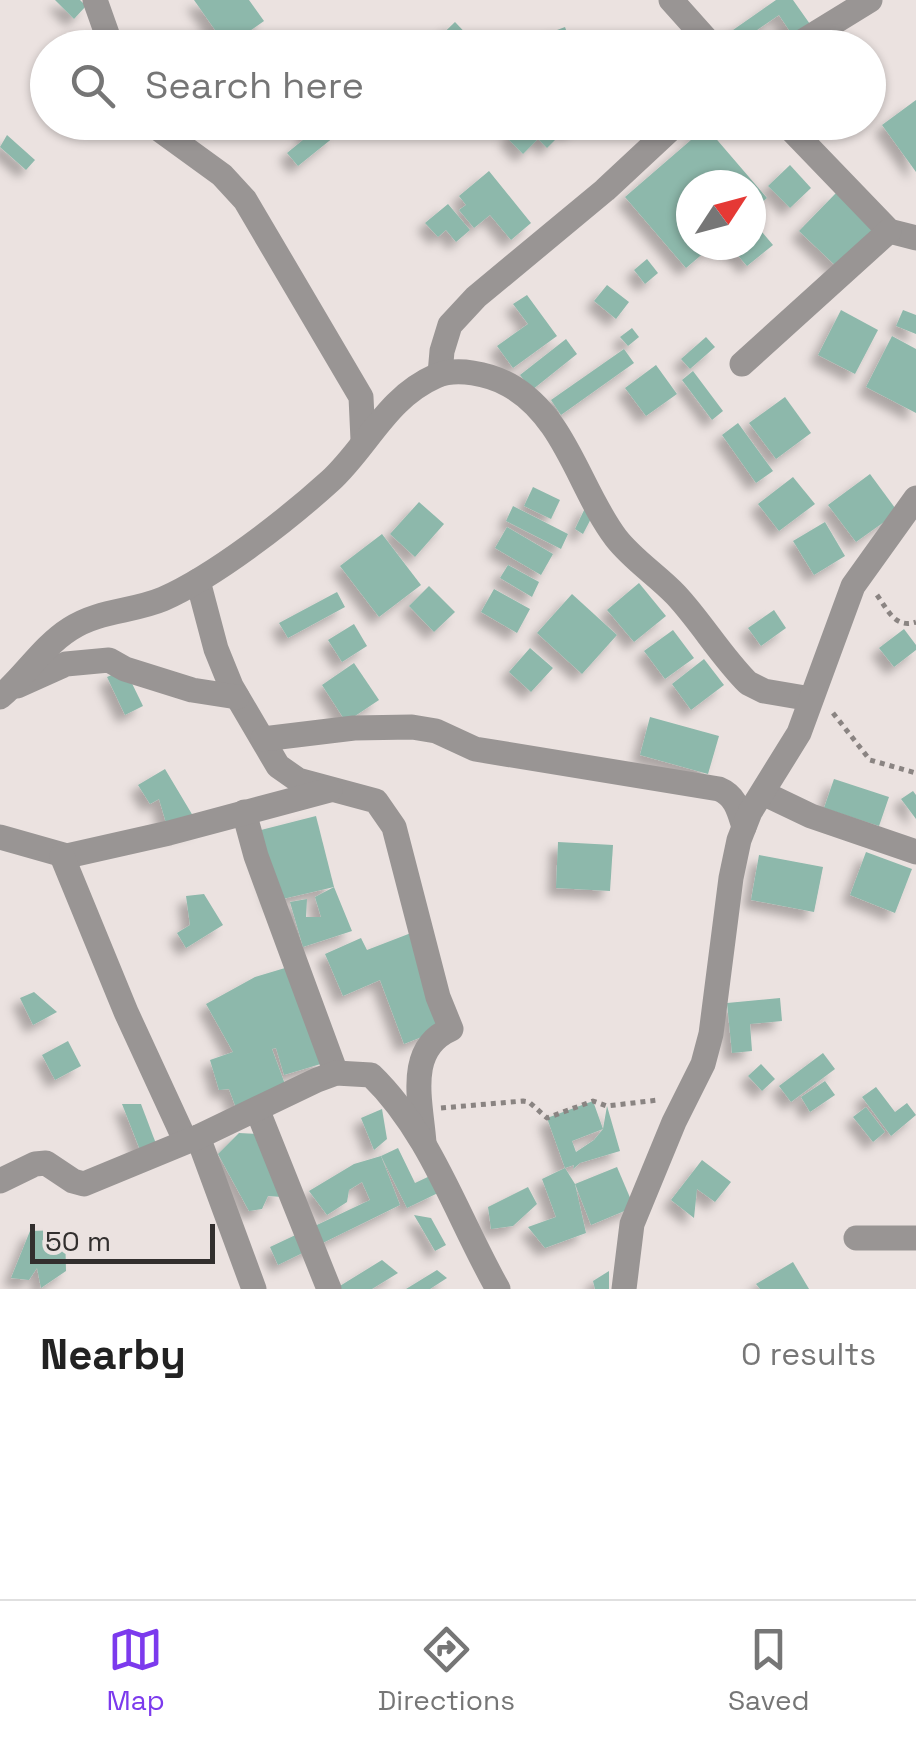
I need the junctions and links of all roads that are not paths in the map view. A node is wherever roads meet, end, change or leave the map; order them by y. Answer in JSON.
{"nodes":[{"id":1,"x":95,"y":0,"type":"edge"},
{"id":2,"x":671,"y":0,"type":"edge"},
{"id":3,"x":870,"y":0,"type":"edge"},
{"id":4,"x":106,"y":30,"type":"edge"},
{"id":5,"x":698,"y":30,"type":"edge"},
{"id":6,"x":821,"y":30,"type":"edge"},
{"id":7,"x":174,"y":140,"type":"edge"},
{"id":8,"x":659,"y":140,"type":"edge"},
{"id":9,"x":801,"y":140,"type":"edge"},
{"id":10,"x":889,"y":231,"type":"junction"},
{"id":11,"x":916,"y":238,"type":"edge"},
{"id":12,"x":742,"y":364,"type":"dead end"},
{"id":13,"x":440,"y":374,"type":"junction"},
{"id":14,"x":363,"y":440,"type":"junction"},
{"id":15,"x":916,"y":498,"type":"edge"},
{"id":16,"x":198,"y":581,"type":"junction"},
{"id":17,"x":4,"y":694,"type":"edge"},
{"id":18,"x":237,"y":697,"type":"junction"},
{"id":19,"x":812,"y":697,"type":"junction"},
{"id":20,"x":262,"y":739,"type":"junction"},
{"id":21,"x":335,"y":789,"type":"junction"},
{"id":22,"x":763,"y":793,"type":"junction"},
{"id":23,"x":244,"y":812,"type":"junction"},
{"id":24,"x":744,"y":827,"type":"junction"},
{"id":25,"x":0,"y":837,"type":"edge"},
{"id":26,"x":916,"y":852,"type":"edge"},
{"id":27,"x":62,"y":856,"type":"junction"},
{"id":28,"x":336,"y":1074,"type":"junction"},
{"id":29,"x":257,"y":1109,"type":"junction"},
{"id":30,"x":192,"y":1138,"type":"junction"},
{"id":31,"x":424,"y":1142,"type":"junction"},
{"id":32,"x":0,"y":1181,"type":"edge"},
{"id":33,"x":856,"y":1238,"type":"dead end"},
{"id":34,"x":916,"y":1238,"type":"edge"},
{"id":35,"x":254,"y":1289,"type":"edge"},
{"id":36,"x":329,"y":1289,"type":"edge"},
{"id":37,"x":498,"y":1289,"type":"edge"},
{"id":38,"x":624,"y":1289,"type":"edge"}],
"edges":[{"from":1,"to":4,"type":"street"},
{"from":2,"to":5,"type":"street"},
{"from":3,"to":6,"type":"street"},
{"from":7,"to":14,"type":"street"},
{"from":8,"to":13,"type":"street"},
{"from":9,"to":10,"type":"street"},
{"from":10,"to":11,"type":"street"},
{"from":10,"to":12,"type":"street"},
{"from":13,"to":14,"type":"street"},
{"from":13,"to":19,"type":"street"},
{"from":14,"to":16,"type":"street"},
{"from":15,"to":19,"type":"street"},
{"from":16,"to":17,"type":"street"},
{"from":16,"to":18,"type":"street"},
{"from":17,"to":18,"type":"street"},
{"from":18,"to":20,"type":"street"},
{"from":19,"to":22,"type":"street"},
{"from":20,"to":21,"type":"street"},
{"from":20,"to":24,"type":"street"},
{"from":21,"to":23,"type":"street"},
{"from":21,"to":31,"type":"street"},
{"from":22,"to":24,"type":"street"},
{"from":22,"to":26,"type":"street"},
{"from":23,"to":27,"type":"street"},
{"from":23,"to":28,"type":"street"},
{"from":24,"to":38,"type":"street"},
{"from":25,"to":27,"type":"street"},
{"from":27,"to":30,"type":"street"},
{"from":28,"to":29,"type":"street"},
{"from":28,"to":31,"type":"street"},
{"from":29,"to":30,"type":"street"},
{"from":29,"to":36,"type":"street"},
{"from":30,"to":32,"type":"street"},
{"from":30,"to":35,"type":"street"},
{"from":31,"to":37,"type":"street"},
{"from":33,"to":34,"type":"street"}]}
